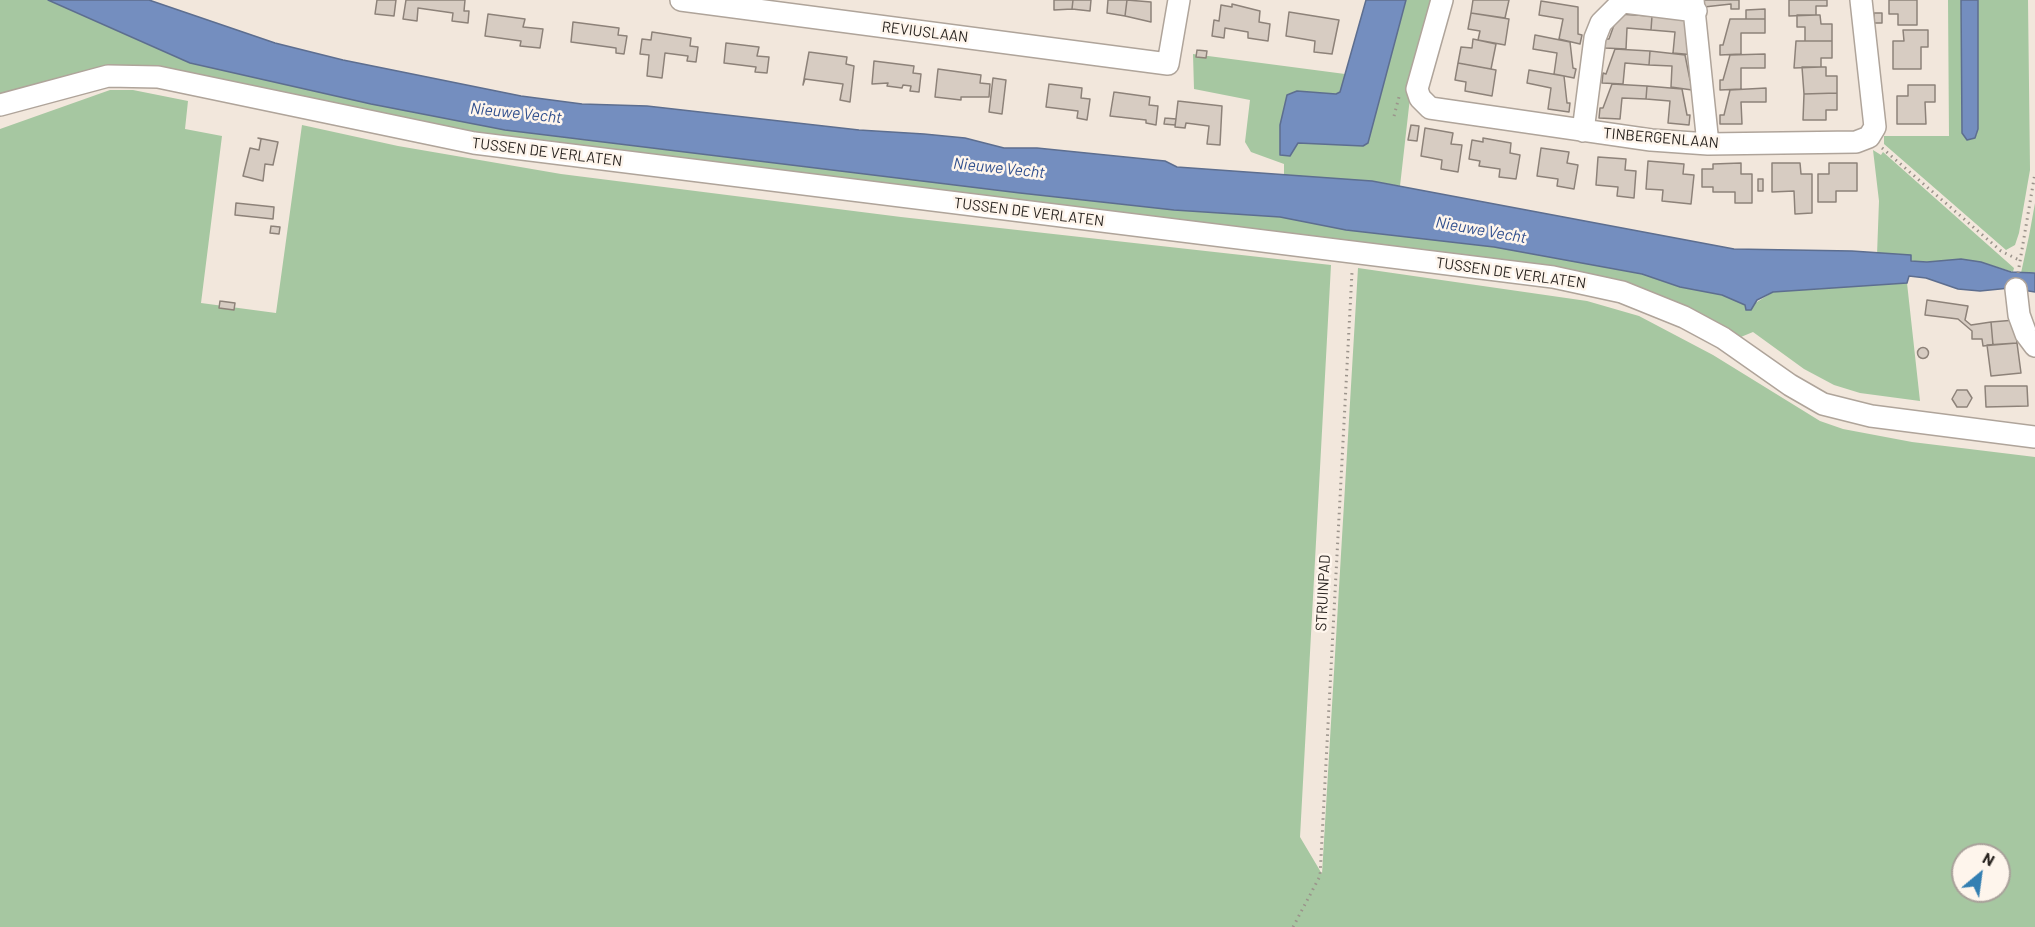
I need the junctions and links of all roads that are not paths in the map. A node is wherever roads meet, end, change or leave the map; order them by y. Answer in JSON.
{"nodes":[{"id":1,"x":681,"y":0,"type":"edge"},
{"id":2,"x":1179,"y":0,"type":"edge"},
{"id":3,"x":1442,"y":0,"type":"edge"},
{"id":4,"x":1861,"y":0,"type":"edge"},
{"id":5,"x":1624,"y":1,"type":"edge"},
{"id":6,"x":1694,"y":6,"type":"edge"},
{"id":7,"x":0,"y":105,"type":"edge"},
{"id":8,"x":1583,"y":131,"type":"junction"},
{"id":9,"x":1708,"y":144,"type":"junction"},
{"id":10,"x":2017,"y":280,"type":"road end"},
{"id":11,"x":2035,"y":346,"type":"edge"},
{"id":12,"x":2035,"y":438,"type":"edge"}],
"edges":[{"from":1,"to":2,"type":"street","name":"REVIUSLAAN"},
{"from":3,"to":8,"type":"street","name":"TINBERGENLAAN"},
{"from":4,"to":9,"type":"street","name":"TINBERGENLAAN"},
{"from":5,"to":6,"type":"street"},
{"from":5,"to":8,"type":"street"},
{"from":6,"to":9,"type":"street"},
{"from":7,"to":12,"type":"street","name":"TUSSEN DE VERLATEN"},
{"from":8,"to":9,"type":"street","name":"TINBERGENLAAN"},
{"from":10,"to":11,"type":"street"}]}
